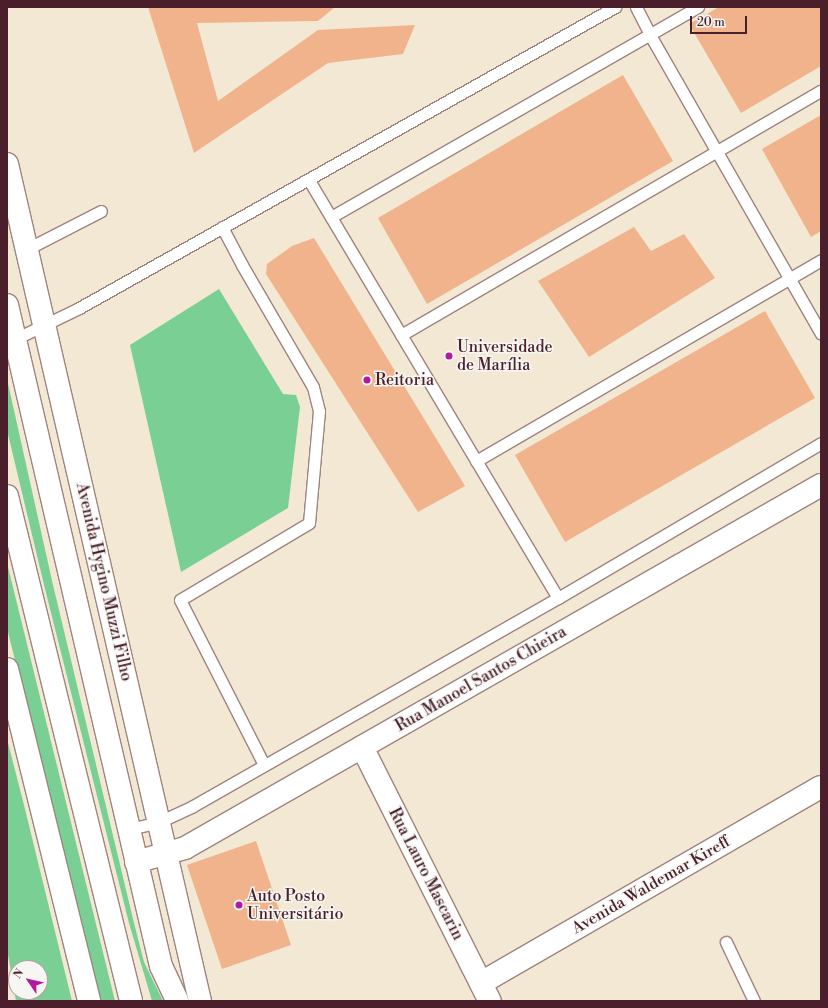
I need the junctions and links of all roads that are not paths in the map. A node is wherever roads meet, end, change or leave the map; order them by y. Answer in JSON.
{"nodes":[{"id":1,"x":615,"y":7,"type":"edge"},
{"id":2,"x":636,"y":7,"type":"edge"},
{"id":3,"x":698,"y":7,"type":"edge"},
{"id":4,"x":650,"y":35,"type":"junction"},
{"id":5,"x":821,"y":91,"type":"edge"},
{"id":6,"x":717,"y":151,"type":"junction"},
{"id":7,"x":7,"y":164,"type":"edge"},
{"id":8,"x":309,"y":180,"type":"junction"},
{"id":9,"x":101,"y":211,"type":"dead end"},
{"id":10,"x":331,"y":217,"type":"junction"},
{"id":11,"x":222,"y":227,"type":"junction"},
{"id":12,"x":27,"y":249,"type":"junction"},
{"id":13,"x":821,"y":260,"type":"edge"},
{"id":14,"x":789,"y":278,"type":"junction"},
{"id":15,"x":7,"y":305,"type":"edge"},
{"id":16,"x":45,"y":326,"type":"junction"},
{"id":17,"x":821,"y":333,"type":"edge"},
{"id":18,"x":401,"y":335,"type":"junction"},
{"id":19,"x":15,"y":340,"type":"junction"},
{"id":20,"x":821,"y":443,"type":"edge"},
{"id":21,"x":476,"y":460,"type":"junction"},
{"id":22,"x":821,"y":484,"type":"edge"},
{"id":23,"x":7,"y":496,"type":"edge"},
{"id":24,"x":558,"y":598,"type":"junction"},
{"id":25,"x":7,"y":669,"type":"edge"},
{"id":26,"x":362,"y":748,"type":"junction"},
{"id":27,"x":264,"y":765,"type":"junction"},
{"id":28,"x":821,"y":787,"type":"edge"},
{"id":29,"x":159,"y":822,"type":"junction"},
{"id":30,"x":129,"y":829,"type":"junction"},
{"id":31,"x":165,"y":854,"type":"junction"},
{"id":32,"x":136,"y":862,"type":"junction"},
{"id":33,"x":726,"y":942,"type":"dead end"},
{"id":34,"x":485,"y":992,"type":"edge"},
{"id":35,"x":89,"y":1001,"type":"edge"},
{"id":36,"x":131,"y":1001,"type":"edge"},
{"id":37,"x":177,"y":1001,"type":"edge"},
{"id":38,"x":200,"y":1001,"type":"edge"},
{"id":39,"x":754,"y":1001,"type":"edge"}],
"edges":[{"from":1,"to":8,"type":"lane"},
{"from":2,"to":4,"type":"lane"},
{"from":3,"to":4,"type":"lane"},
{"from":4,"to":6,"type":"lane"},
{"from":4,"to":10,"type":"lane"},
{"from":5,"to":6,"type":"lane"},
{"from":6,"to":14,"type":"lane"},
{"from":6,"to":18,"type":"lane"},
{"from":7,"to":12,"type":"main road","name":"Avenida Hygino Muzzi Filho"},
{"from":8,"to":10,"type":"lane"},
{"from":8,"to":11,"type":"lane"},
{"from":9,"to":12,"type":"lane"},
{"from":10,"to":18,"type":"lane"},
{"from":11,"to":16,"type":"lane"},
{"from":11,"to":27,"type":"lane"},
{"from":12,"to":16,"type":"main road","name":"Avenida Hygino Muzzi Filho"},
{"from":13,"to":14,"type":"lane"},
{"from":14,"to":17,"type":"lane"},
{"from":14,"to":21,"type":"lane"},
{"from":15,"to":19,"type":"main road","name":"Avenida Hygino Muzzi Filho"},
{"from":16,"to":19,"type":"lane"},
{"from":16,"to":29,"type":"main road","name":"Avenida Hygino Muzzi Filho"},
{"from":18,"to":21,"type":"lane"},
{"from":19,"to":30,"type":"main road","name":"Avenida Hygino Muzzi Filho"},
{"from":20,"to":24,"type":"lane"},
{"from":21,"to":24,"type":"lane"},
{"from":22,"to":26,"type":"main road","name":"Rua Manoel Santos Chieira"},
{"from":23,"to":36,"type":"main road"},
{"from":24,"to":27,"type":"lane"},
{"from":25,"to":35,"type":"main road"},
{"from":26,"to":31,"type":"main road","name":"Rua Manoel Santos Chieira"},
{"from":26,"to":34,"type":"main road","name":"Rua Lauro Mascarin"},
{"from":27,"to":29,"type":"lane"},
{"from":28,"to":34,"type":"main road","name":"Avenida Waldemar Kireff"},
{"from":29,"to":30,"type":"lane"},
{"from":29,"to":31,"type":"main road","name":"Avenida Hygino Muzzi Filho"},
{"from":30,"to":32,"type":"main road","name":"Avenida Hygino Muzzi Filho"},
{"from":31,"to":32,"type":"main road","name":"Rua Manoel Santos Chieira"},
{"from":31,"to":38,"type":"main road","name":"Avenida Hygino Muzzi Filho"},
{"from":32,"to":37,"type":"main road","name":"Avenida Hygino Muzzi Filho"},
{"from":33,"to":39,"type":"lane"}]}
